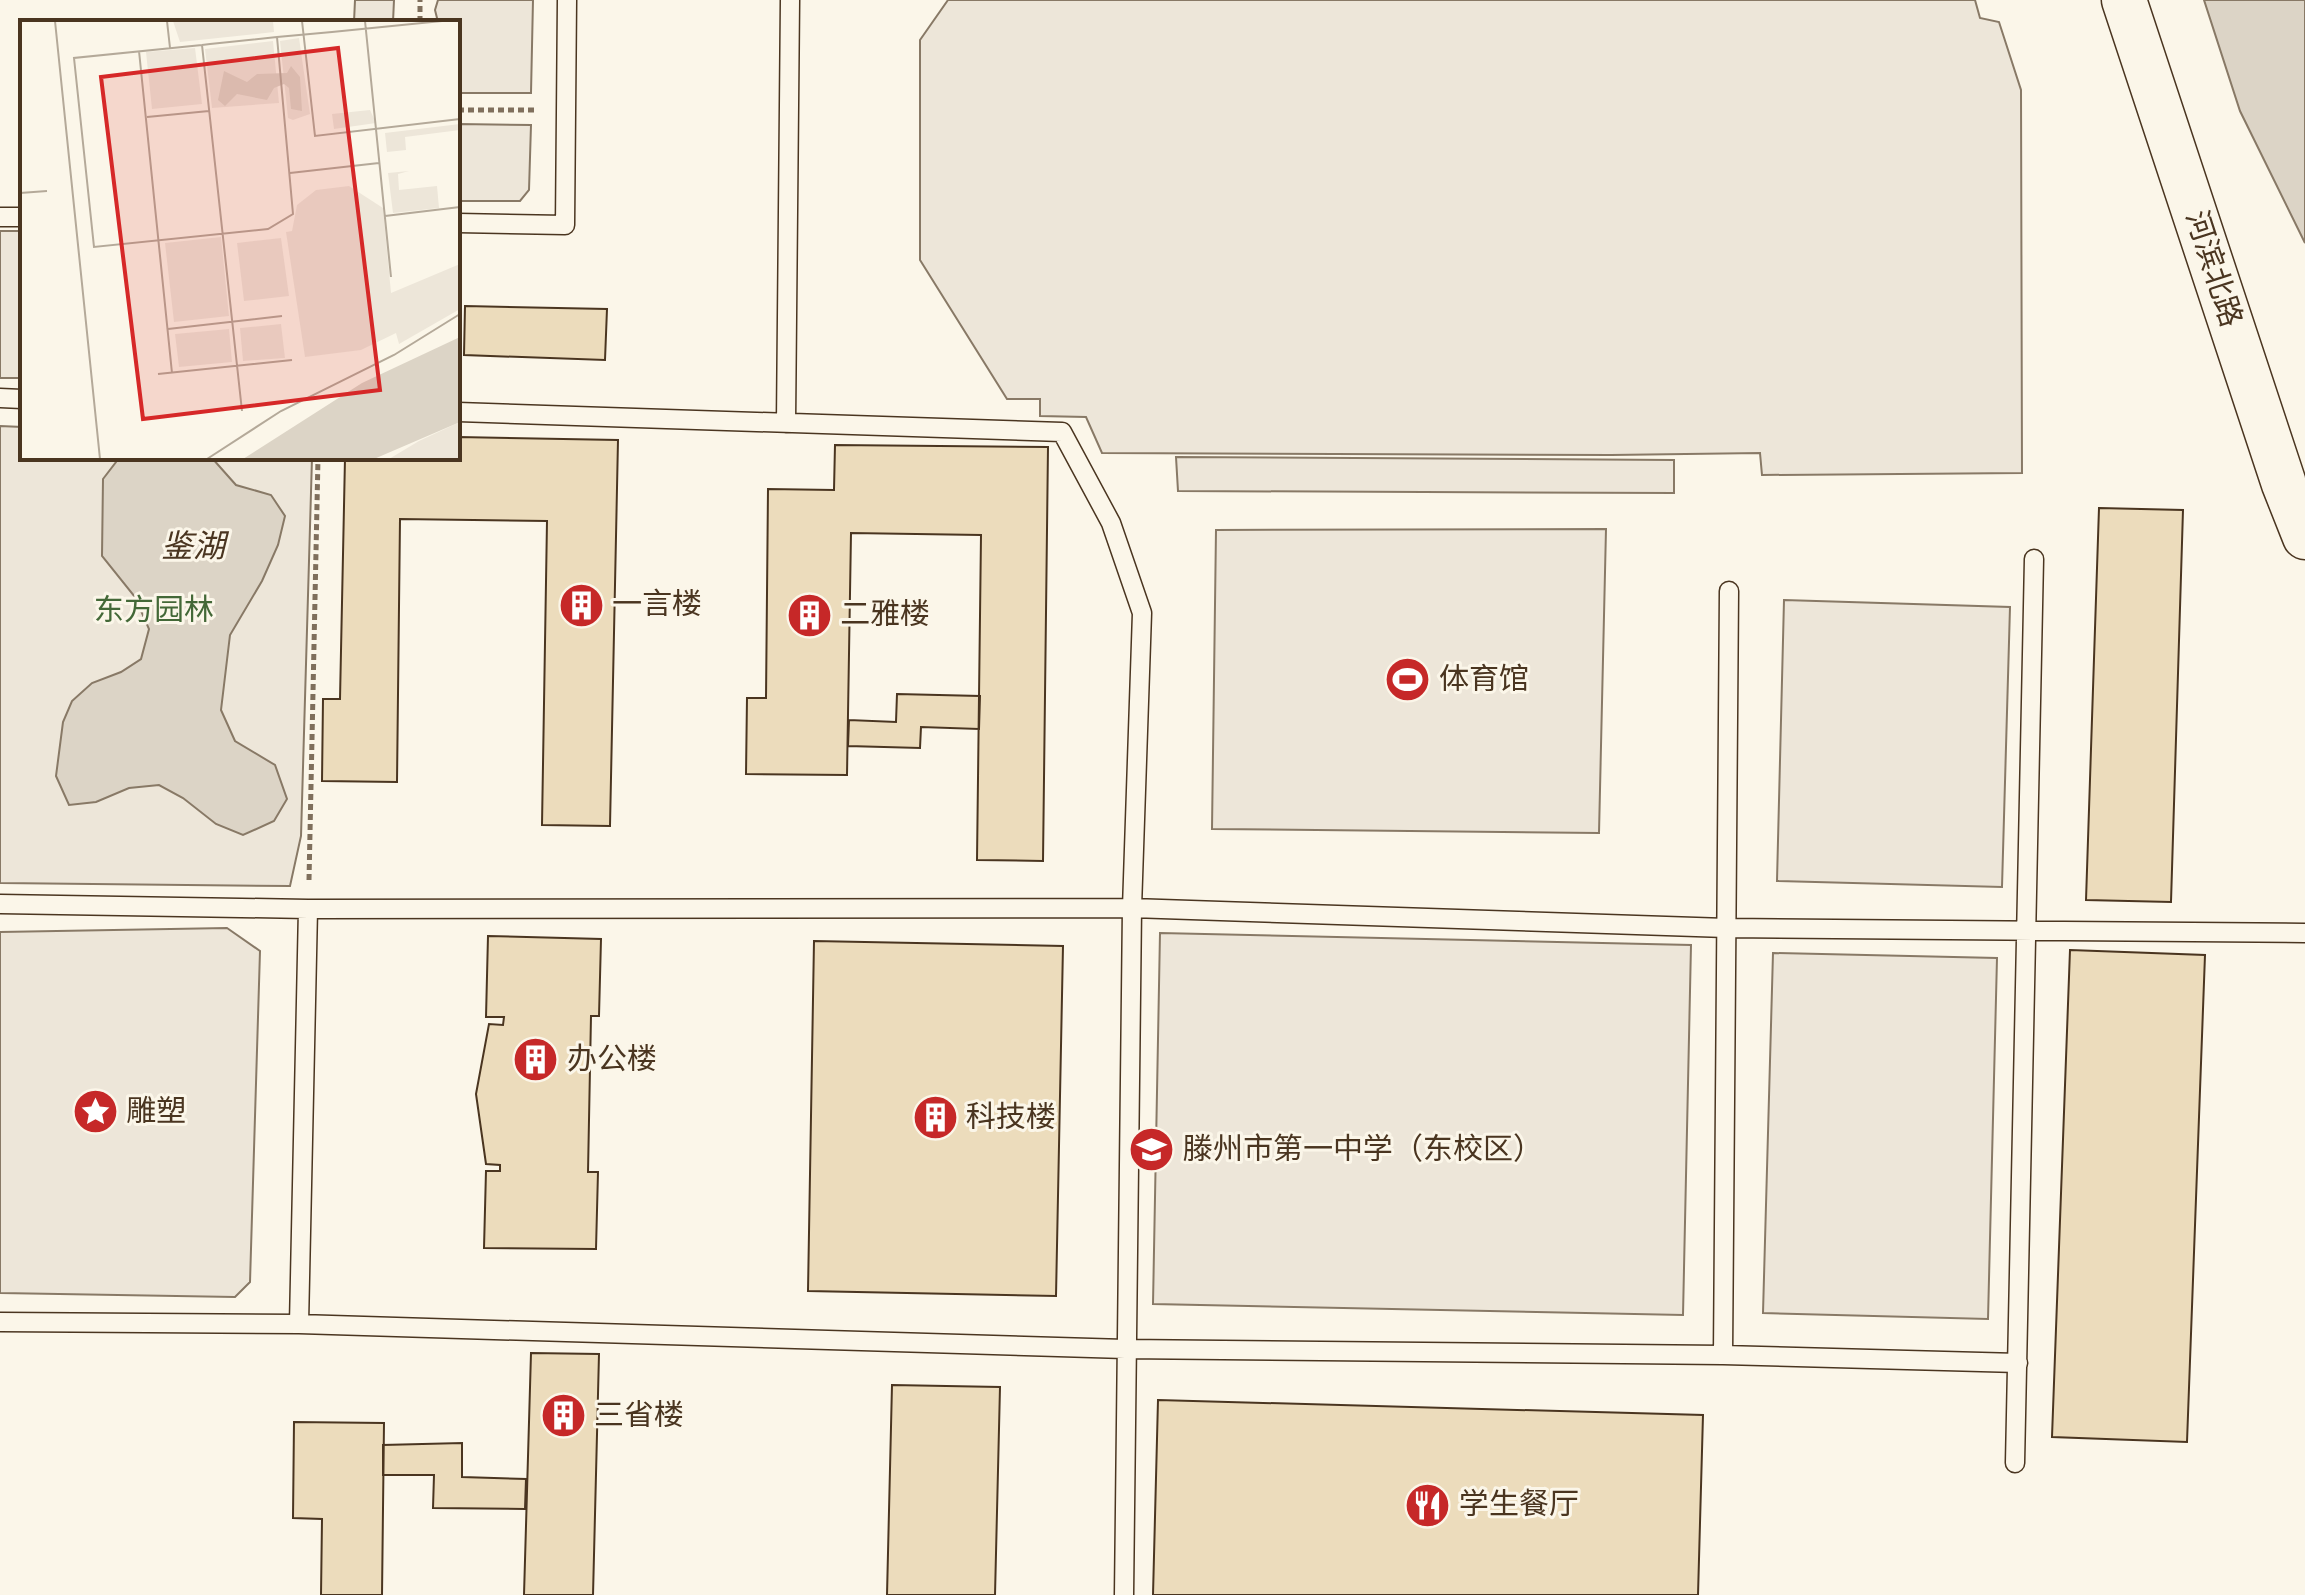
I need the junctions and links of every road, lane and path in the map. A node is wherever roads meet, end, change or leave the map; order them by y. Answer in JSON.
{"nodes":[{"id":1,"x":567,"y":0,"type":"edge"},
{"id":2,"x":790,"y":0,"type":"edge"},
{"id":3,"x":2124,"y":0,"type":"edge"},
{"id":4,"x":460,"y":110,"type":"edge"},
{"id":5,"x":567,"y":110,"type":"junction"},
{"id":6,"x":460,"y":223,"type":"edge"},
{"id":7,"x":0,"y":398,"type":"edge"},
{"id":8,"x":20,"y":399,"type":"edge"},
{"id":9,"x":460,"y":412,"type":"edge"},
{"id":10,"x":786,"y":423,"type":"junction"},
{"id":11,"x":318,"y":460,"type":"edge"},
{"id":12,"x":2305,"y":537,"type":"edge"},
{"id":13,"x":2034,"y":559,"type":"dead end"},
{"id":14,"x":1729,"y":591,"type":"dead end"},
{"id":15,"x":0,"y":904,"type":"edge"},
{"id":16,"x":1132,"y":908,"type":"junction"},
{"id":17,"x":308,"y":909,"type":"junction"},
{"id":18,"x":1726,"y":928,"type":"junction"},
{"id":19,"x":2027,"y":931,"type":"junction"},
{"id":20,"x":2305,"y":933,"type":"edge"},
{"id":21,"x":0,"y":1322,"type":"edge"},
{"id":22,"x":299,"y":1324,"type":"junction"},
{"id":23,"x":1125,"y":1349,"type":"junction"},
{"id":24,"x":1723,"y":1355,"type":"junction"},
{"id":25,"x":2018,"y":1363,"type":"junction"},
{"id":26,"x":2015,"y":1463,"type":"dead end"},
{"id":27,"x":1124,"y":1595,"type":"edge"}],
"edges":[{"from":1,"to":5,"type":"lane"},
{"from":2,"to":10,"type":"lane"},
{"from":3,"to":12,"type":"street","name":"河滨北路"},
{"from":4,"to":5,"type":"path"},
{"from":5,"to":6,"type":"lane"},
{"from":7,"to":8,"type":"lane"},
{"from":9,"to":10,"type":"lane"},
{"from":10,"to":16,"type":"lane"},
{"from":11,"to":17,"type":"path"},
{"from":13,"to":19,"type":"lane"},
{"from":14,"to":18,"type":"lane"},
{"from":15,"to":17,"type":"lane"},
{"from":16,"to":17,"type":"lane"},
{"from":16,"to":18,"type":"lane"},
{"from":16,"to":23,"type":"lane"},
{"from":17,"to":22,"type":"lane"},
{"from":18,"to":19,"type":"lane"},
{"from":18,"to":24,"type":"lane"},
{"from":19,"to":20,"type":"lane"},
{"from":19,"to":25,"type":"lane"},
{"from":21,"to":22,"type":"lane"},
{"from":22,"to":23,"type":"lane"},
{"from":23,"to":24,"type":"lane"},
{"from":23,"to":27,"type":"lane"},
{"from":24,"to":25,"type":"lane"},
{"from":25,"to":26,"type":"lane"}]}
